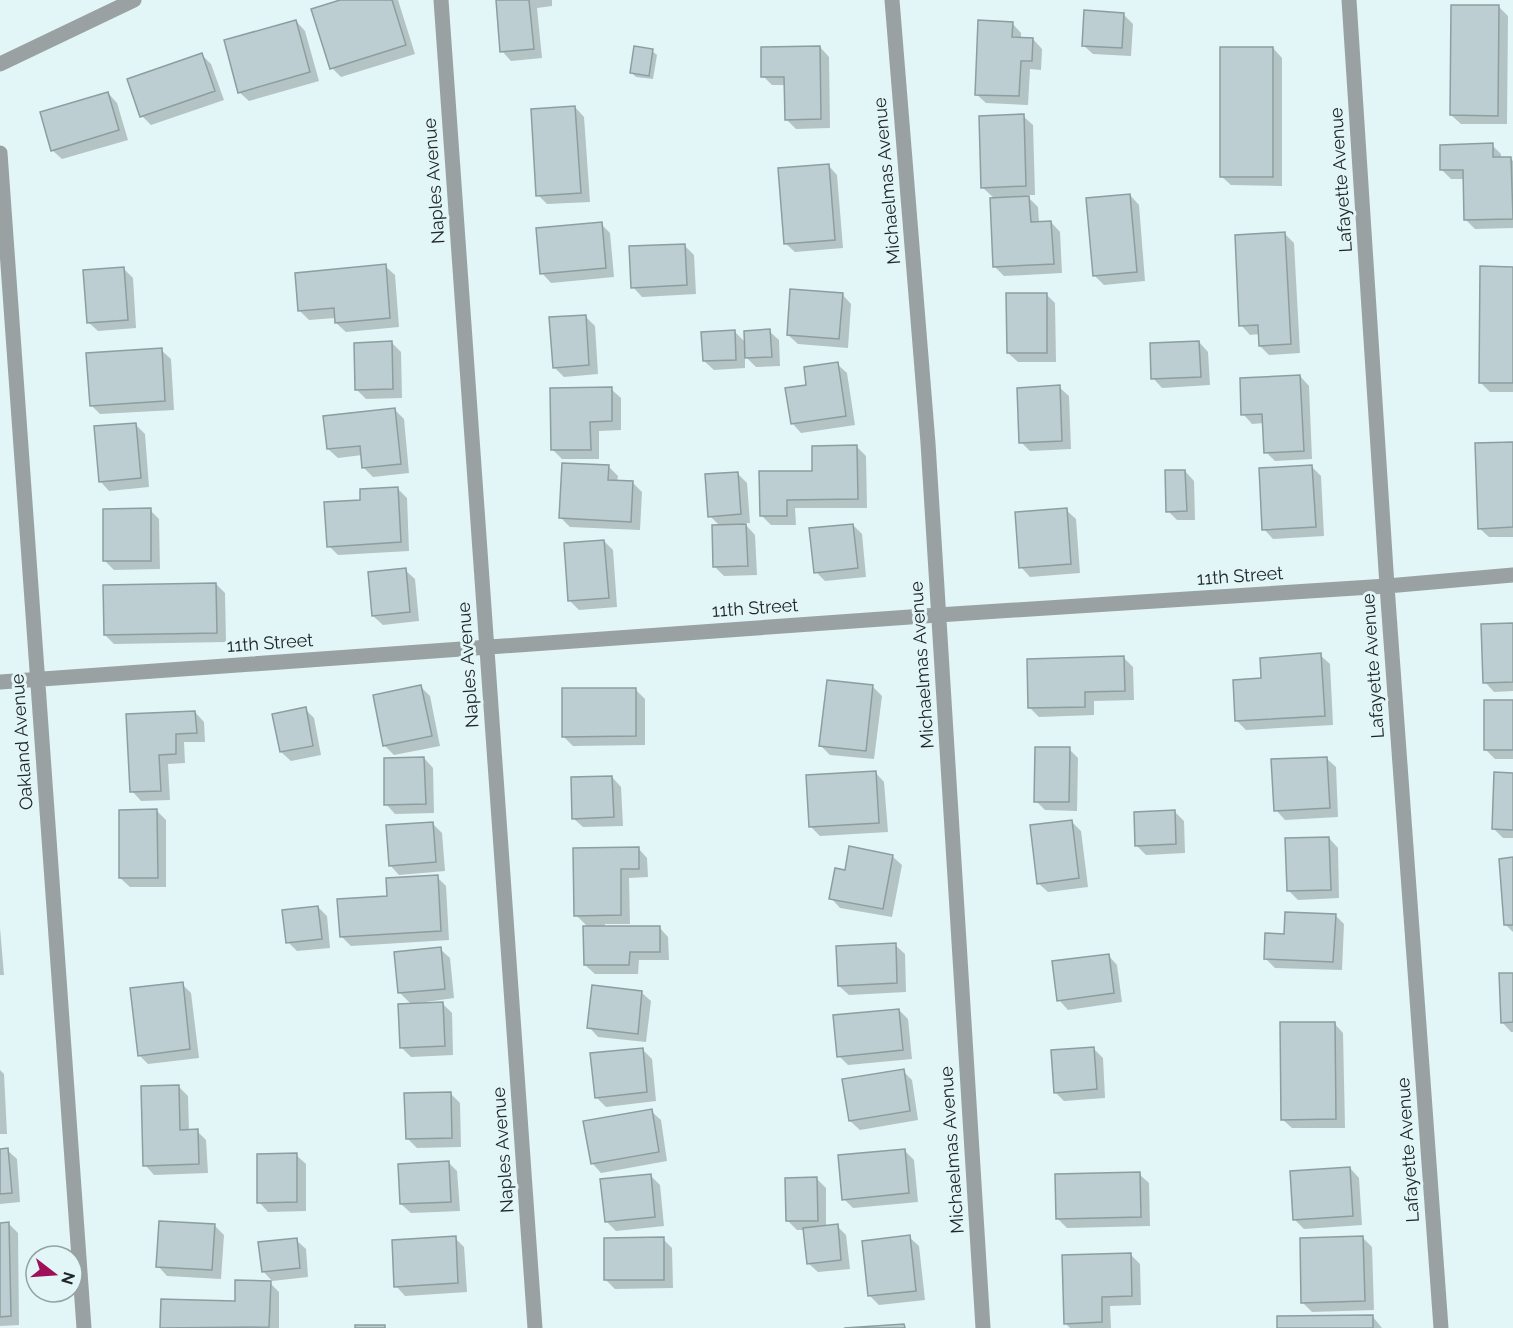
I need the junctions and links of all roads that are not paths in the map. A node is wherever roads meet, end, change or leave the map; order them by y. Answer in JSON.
{"nodes":[{"id":1,"x":134,"y":0,"type":"edge"},
{"id":2,"x":441,"y":0,"type":"edge"},
{"id":3,"x":892,"y":0,"type":"edge"},
{"id":4,"x":1349,"y":0,"type":"edge"},
{"id":5,"x":0,"y":64,"type":"edge"},
{"id":6,"x":0,"y":153,"type":"edge"},
{"id":7,"x":1513,"y":574,"type":"edge"},
{"id":8,"x":1387,"y":586,"type":"junction"},
{"id":9,"x":938,"y":615,"type":"junction"},
{"id":10,"x":487,"y":646,"type":"junction"},
{"id":11,"x":37,"y":679,"type":"junction"},
{"id":12,"x":0,"y":682,"type":"edge"},
{"id":13,"x":84,"y":1328,"type":"edge"},
{"id":14,"x":535,"y":1328,"type":"edge"},
{"id":15,"x":983,"y":1328,"type":"edge"},
{"id":16,"x":1441,"y":1328,"type":"edge"}],
"edges":[{"from":1,"to":5,"type":"street"},
{"from":2,"to":10,"type":"street","name":"Naples Avenue"},
{"from":3,"to":9,"type":"street","name":"Michaelmas Avenue"},
{"from":4,"to":8,"type":"street","name":"Lafayette Avenue"},
{"from":6,"to":11,"type":"street","name":"Oakland Avenue"},
{"from":7,"to":8,"type":"street","name":"11th Street"},
{"from":8,"to":9,"type":"street","name":"11th Street"},
{"from":8,"to":16,"type":"street","name":"Lafayette Avenue"},
{"from":9,"to":10,"type":"street","name":"11th Street"},
{"from":9,"to":15,"type":"street","name":"Michaelmas Avenue"},
{"from":10,"to":11,"type":"street","name":"11th Street"},
{"from":10,"to":14,"type":"street","name":"Naples Avenue"},
{"from":11,"to":12,"type":"street","name":"11th Street"},
{"from":11,"to":13,"type":"street","name":"Oakland Avenue"}]}
